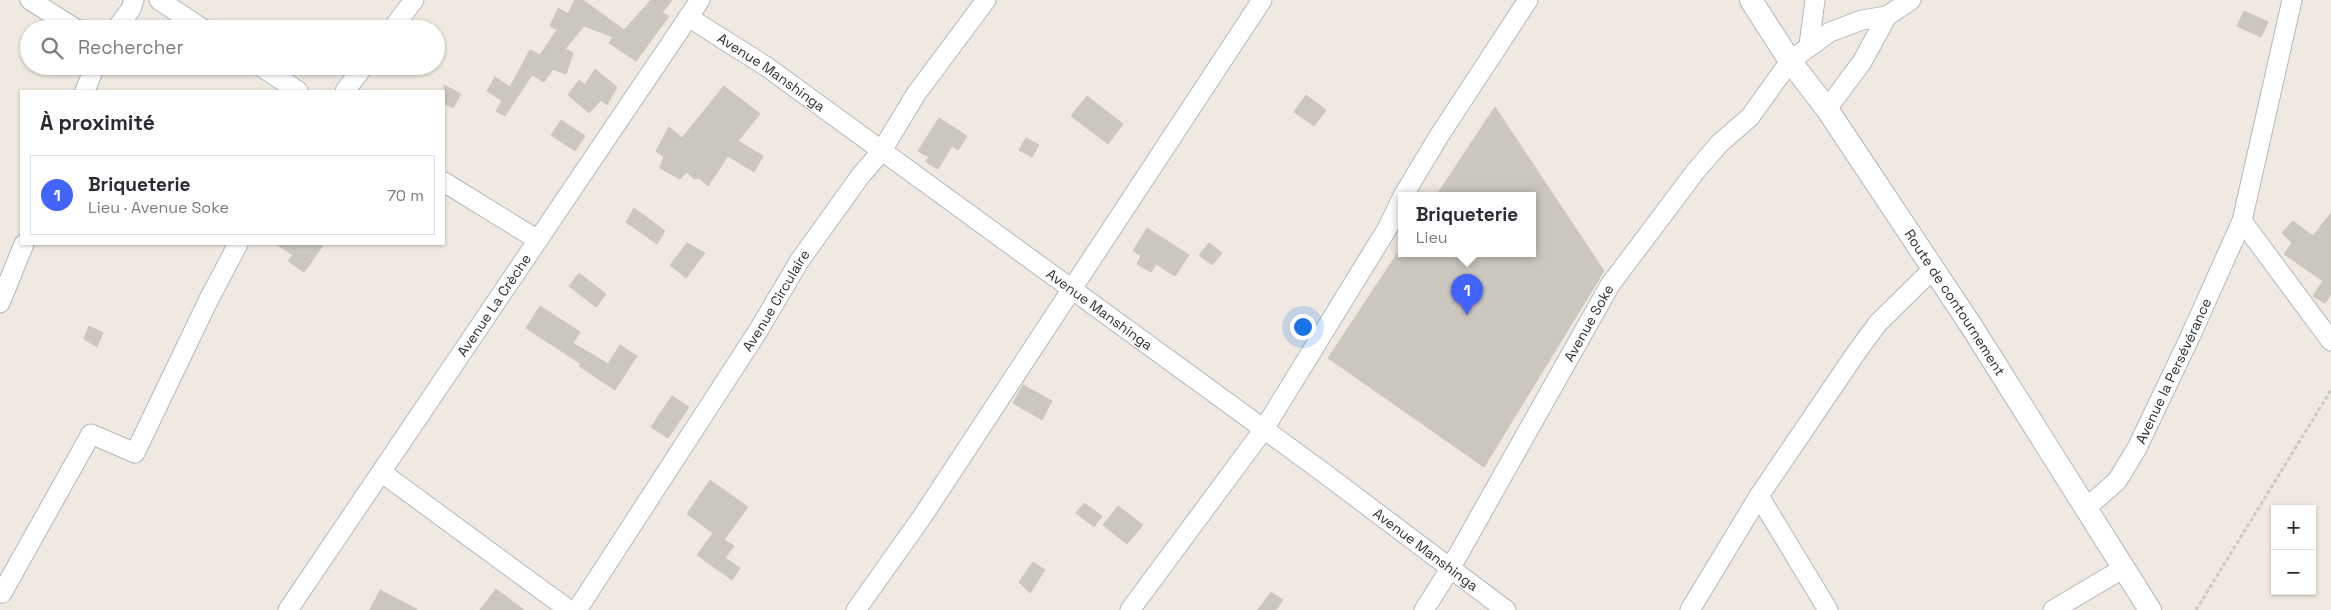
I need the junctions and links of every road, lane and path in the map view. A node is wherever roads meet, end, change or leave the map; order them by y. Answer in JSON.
{"nodes":[{"id":1,"x":30,"y":0,"type":"edge"},
{"id":2,"x":134,"y":0,"type":"edge"},
{"id":3,"x":159,"y":0,"type":"edge"},
{"id":4,"x":414,"y":0,"type":"edge"},
{"id":5,"x":700,"y":0,"type":"edge"},
{"id":6,"x":986,"y":0,"type":"edge"},
{"id":7,"x":1262,"y":0,"type":"edge"},
{"id":8,"x":1528,"y":0,"type":"edge"},
{"id":9,"x":1752,"y":0,"type":"edge"},
{"id":10,"x":1815,"y":0,"type":"edge"},
{"id":11,"x":1911,"y":0,"type":"edge"},
{"id":12,"x":2292,"y":0,"type":"edge"},
{"id":13,"x":1887,"y":16,"type":"junction"},
{"id":14,"x":688,"y":17,"type":"junction"},
{"id":15,"x":62,"y":20,"type":"edge"},
{"id":16,"x":122,"y":20,"type":"edge"},
{"id":17,"x":189,"y":20,"type":"edge"},
{"id":18,"x":399,"y":20,"type":"edge"},
{"id":19,"x":1809,"y":45,"type":"junction"},
{"id":20,"x":1790,"y":61,"type":"junction"},
{"id":21,"x":92,"y":75,"type":"edge"},
{"id":22,"x":274,"y":75,"type":"edge"},
{"id":23,"x":357,"y":75,"type":"edge"},
{"id":24,"x":85,"y":90,"type":"edge"},
{"id":25,"x":296,"y":90,"type":"edge"},
{"id":26,"x":346,"y":90,"type":"edge"},
{"id":27,"x":1827,"y":109,"type":"junction"},
{"id":28,"x":881,"y":152,"type":"junction"},
{"id":29,"x":445,"y":183,"type":"edge"},
{"id":30,"x":1406,"y":192,"type":"edge"},
{"id":31,"x":1398,"y":207,"type":"edge"},
{"id":32,"x":2242,"y":221,"type":"junction"},
{"id":33,"x":538,"y":240,"type":"junction"},
{"id":34,"x":24,"y":245,"type":"edge"},
{"id":35,"x":237,"y":245,"type":"edge"},
{"id":36,"x":1933,"y":269,"type":"junction"},
{"id":37,"x":1072,"y":290,"type":"junction"},
{"id":38,"x":0,"y":303,"type":"edge"},
{"id":39,"x":2331,"y":341,"type":"edge"},
{"id":40,"x":2331,"y":390,"type":"edge"},
{"id":41,"x":1264,"y":429,"type":"junction"},
{"id":42,"x":381,"y":472,"type":"junction"},
{"id":43,"x":1759,"y":496,"type":"junction"},
{"id":44,"x":2086,"y":508,"type":"junction"},
{"id":45,"x":2124,"y":568,"type":"junction"},
{"id":46,"x":1450,"y":569,"type":"junction"},
{"id":47,"x":2,"y":592,"type":"dead end"},
{"id":48,"x":288,"y":610,"type":"edge"},
{"id":49,"x":569,"y":610,"type":"edge"},
{"id":50,"x":577,"y":610,"type":"edge"},
{"id":51,"x":856,"y":610,"type":"edge"},
{"id":52,"x":1130,"y":610,"type":"edge"},
{"id":53,"x":1424,"y":610,"type":"edge"},
{"id":54,"x":1506,"y":610,"type":"edge"},
{"id":55,"x":1690,"y":610,"type":"edge"},
{"id":56,"x":1828,"y":610,"type":"edge"},
{"id":57,"x":2053,"y":610,"type":"edge"},
{"id":58,"x":2150,"y":610,"type":"edge"},
{"id":59,"x":2196,"y":610,"type":"edge"}],
"edges":[{"from":1,"to":15,"type":"street"},
{"from":2,"to":16,"type":"street"},
{"from":3,"to":17,"type":"street"},
{"from":4,"to":18,"type":"street"},
{"from":5,"to":14,"type":"street","name":"Avenue La Crèche"},
{"from":6,"to":28,"type":"street","name":"Avenue Circulaire"},
{"from":7,"to":37,"type":"street"},
{"from":8,"to":30,"type":"street"},
{"from":9,"to":20,"type":"street","name":"Route de contournement"},
{"from":10,"to":19,"type":"street"},
{"from":11,"to":13,"type":"street"},
{"from":12,"to":32,"type":"street","name":"Avenue la Persévérance"},
{"from":13,"to":19,"type":"street","name":"Avenue Soke"},
{"from":13,"to":27,"type":"street"},
{"from":14,"to":28,"type":"street","name":"Avenue Manshinga"},
{"from":14,"to":33,"type":"street","name":"Avenue La Crèche"},
{"from":19,"to":20,"type":"street","name":"Avenue Soke"},
{"from":20,"to":27,"type":"street","name":"Route de contournement"},
{"from":20,"to":46,"type":"street","name":"Avenue Soke"},
{"from":21,"to":24,"type":"street"},
{"from":22,"to":25,"type":"street"},
{"from":23,"to":26,"type":"street"},
{"from":27,"to":36,"type":"street","name":"Route de contournement"},
{"from":28,"to":37,"type":"street","name":"Avenue Manshinga"},
{"from":28,"to":50,"type":"street","name":"Avenue Circulaire"},
{"from":29,"to":33,"type":"street"},
{"from":31,"to":41,"type":"street"},
{"from":32,"to":39,"type":"street"},
{"from":32,"to":44,"type":"street","name":"Avenue la Persévérance"},
{"from":33,"to":42,"type":"street","name":"Avenue La Crèche"},
{"from":34,"to":38,"type":"street"},
{"from":35,"to":47,"type":"street"},
{"from":36,"to":43,"type":"street"},
{"from":36,"to":44,"type":"street","name":"Route de contournement"},
{"from":37,"to":41,"type":"street","name":"Avenue Manshinga"},
{"from":37,"to":51,"type":"street"},
{"from":40,"to":59,"type":"path"},
{"from":41,"to":46,"type":"street","name":"Avenue Manshinga"},
{"from":41,"to":52,"type":"street"},
{"from":42,"to":48,"type":"street","name":"Avenue La Crèche"},
{"from":42,"to":49,"type":"street"},
{"from":43,"to":55,"type":"street"},
{"from":43,"to":56,"type":"street"},
{"from":44,"to":45,"type":"street","name":"Route de contournement"},
{"from":45,"to":57,"type":"street"},
{"from":45,"to":58,"type":"street","name":"Route de contournement"},
{"from":46,"to":53,"type":"street","name":"Avenue Soke"},
{"from":46,"to":54,"type":"street","name":"Avenue Manshinga"}]}
